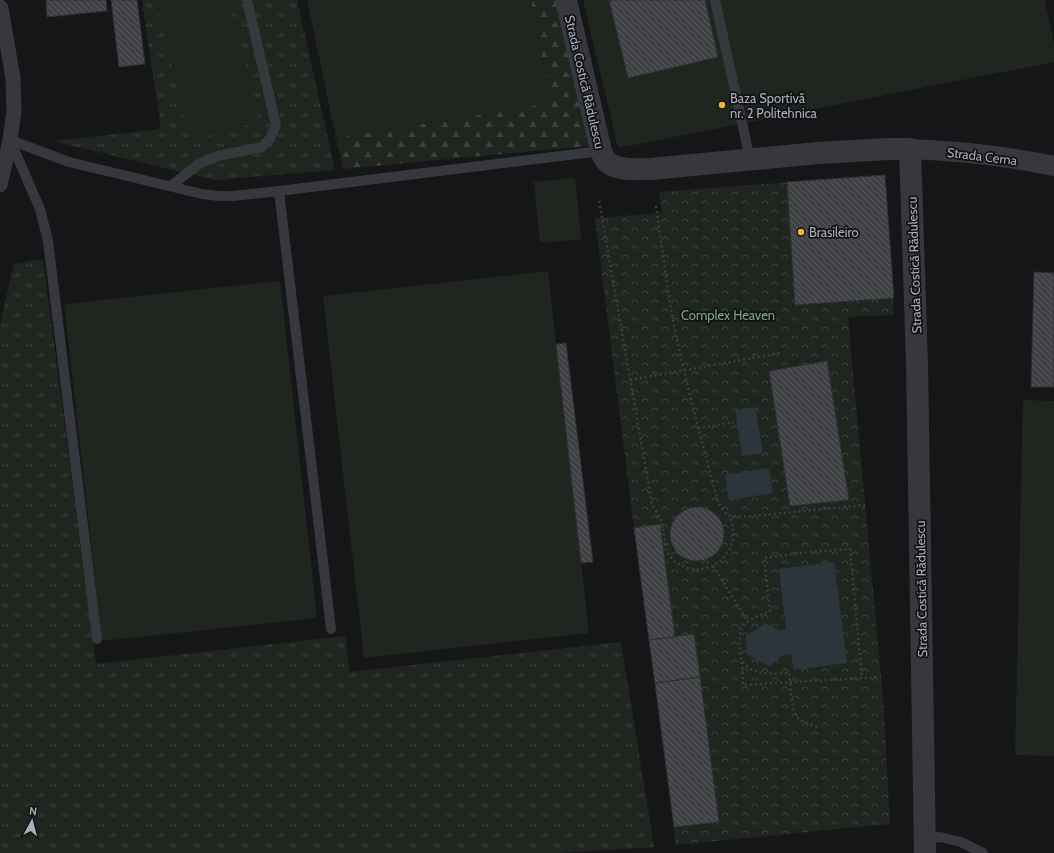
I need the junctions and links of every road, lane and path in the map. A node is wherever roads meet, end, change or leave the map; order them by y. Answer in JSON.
{"nodes":[{"id":1,"x":247,"y":0,"type":"edge"},
{"id":2,"x":566,"y":0,"type":"edge"},
{"id":3,"x":715,"y":0,"type":"edge"},
{"id":4,"x":0,"y":6,"type":"edge"},
{"id":5,"x":10,"y":140,"type":"junction"},
{"id":6,"x":910,"y":149,"type":"junction"},
{"id":7,"x":601,"y":151,"type":"junction"},
{"id":8,"x":750,"y":159,"type":"junction"},
{"id":9,"x":1054,"y":166,"type":"edge"},
{"id":10,"x":0,"y":185,"type":"edge"},
{"id":11,"x":171,"y":186,"type":"junction"},
{"id":12,"x":279,"y":190,"type":"junction"},
{"id":13,"x":599,"y":201,"type":"dead end"},
{"id":14,"x":656,"y":206,"type":"dead end"},
{"id":15,"x":780,"y":353,"type":"dead end"},
{"id":16,"x":685,"y":370,"type":"junction"},
{"id":17,"x":630,"y":380,"type":"junction"},
{"id":18,"x":734,"y":422,"type":"dead end"},
{"id":19,"x":698,"y":428,"type":"junction"},
{"id":20,"x":865,"y":506,"type":"dead end"},
{"id":21,"x":729,"y":515,"type":"junction"},
{"id":22,"x":713,"y":566,"type":"junction"},
{"id":23,"x":748,"y":622,"type":"junction"},
{"id":24,"x":331,"y":630,"type":"dead end"},
{"id":25,"x":97,"y":639,"type":"dead end"},
{"id":26,"x":742,"y":661,"type":"junction"},
{"id":27,"x":881,"y":677,"type":"dead end"},
{"id":28,"x":862,"y":678,"type":"junction"},
{"id":29,"x":790,"y":682,"type":"junction"},
{"id":30,"x":817,"y":727,"type":"dead end"},
{"id":31,"x":924,"y":846,"type":"edge"},
{"id":32,"x":983,"y":853,"type":"edge"}],
"edges":[{"from":1,"to":11,"type":"lane"},
{"from":2,"to":7,"type":"street","name":"Strada Costică Rădulescu"},
{"from":3,"to":8,"type":"lane"},
{"from":4,"to":5,"type":"street"},
{"from":5,"to":10,"type":"street"},
{"from":5,"to":11,"type":"lane"},
{"from":5,"to":25,"type":"lane"},
{"from":6,"to":8,"type":"street","name":"Strada Costică Rădulescu"},
{"from":6,"to":9,"type":"street","name":"Strada Cerna"},
{"from":6,"to":31,"type":"street","name":"Strada Costică Rădulescu"},
{"from":7,"to":8,"type":"street","name":"Strada Costică Rădulescu"},
{"from":7,"to":12,"type":"lane"},
{"from":11,"to":12,"type":"lane"},
{"from":12,"to":24,"type":"lane"},
{"from":13,"to":17,"type":"path"},
{"from":14,"to":16,"type":"path"},
{"from":15,"to":16,"type":"path"},
{"from":16,"to":17,"type":"path"},
{"from":16,"to":19,"type":"path"},
{"from":17,"to":22,"type":"path"},
{"from":18,"to":19,"type":"path"},
{"from":19,"to":21,"type":"path"},
{"from":20,"to":21,"type":"path"},
{"from":21,"to":22,"type":"path"},
{"from":22,"to":23,"type":"path"},
{"from":23,"to":26,"type":"path"},
{"from":23,"to":28,"type":"path"},
{"from":26,"to":29,"type":"path"},
{"from":26,"to":29,"type":"path"},
{"from":27,"to":28,"type":"path"},
{"from":28,"to":29,"type":"path"},
{"from":29,"to":30,"type":"path"},
{"from":31,"to":32,"type":"lane"}]}
